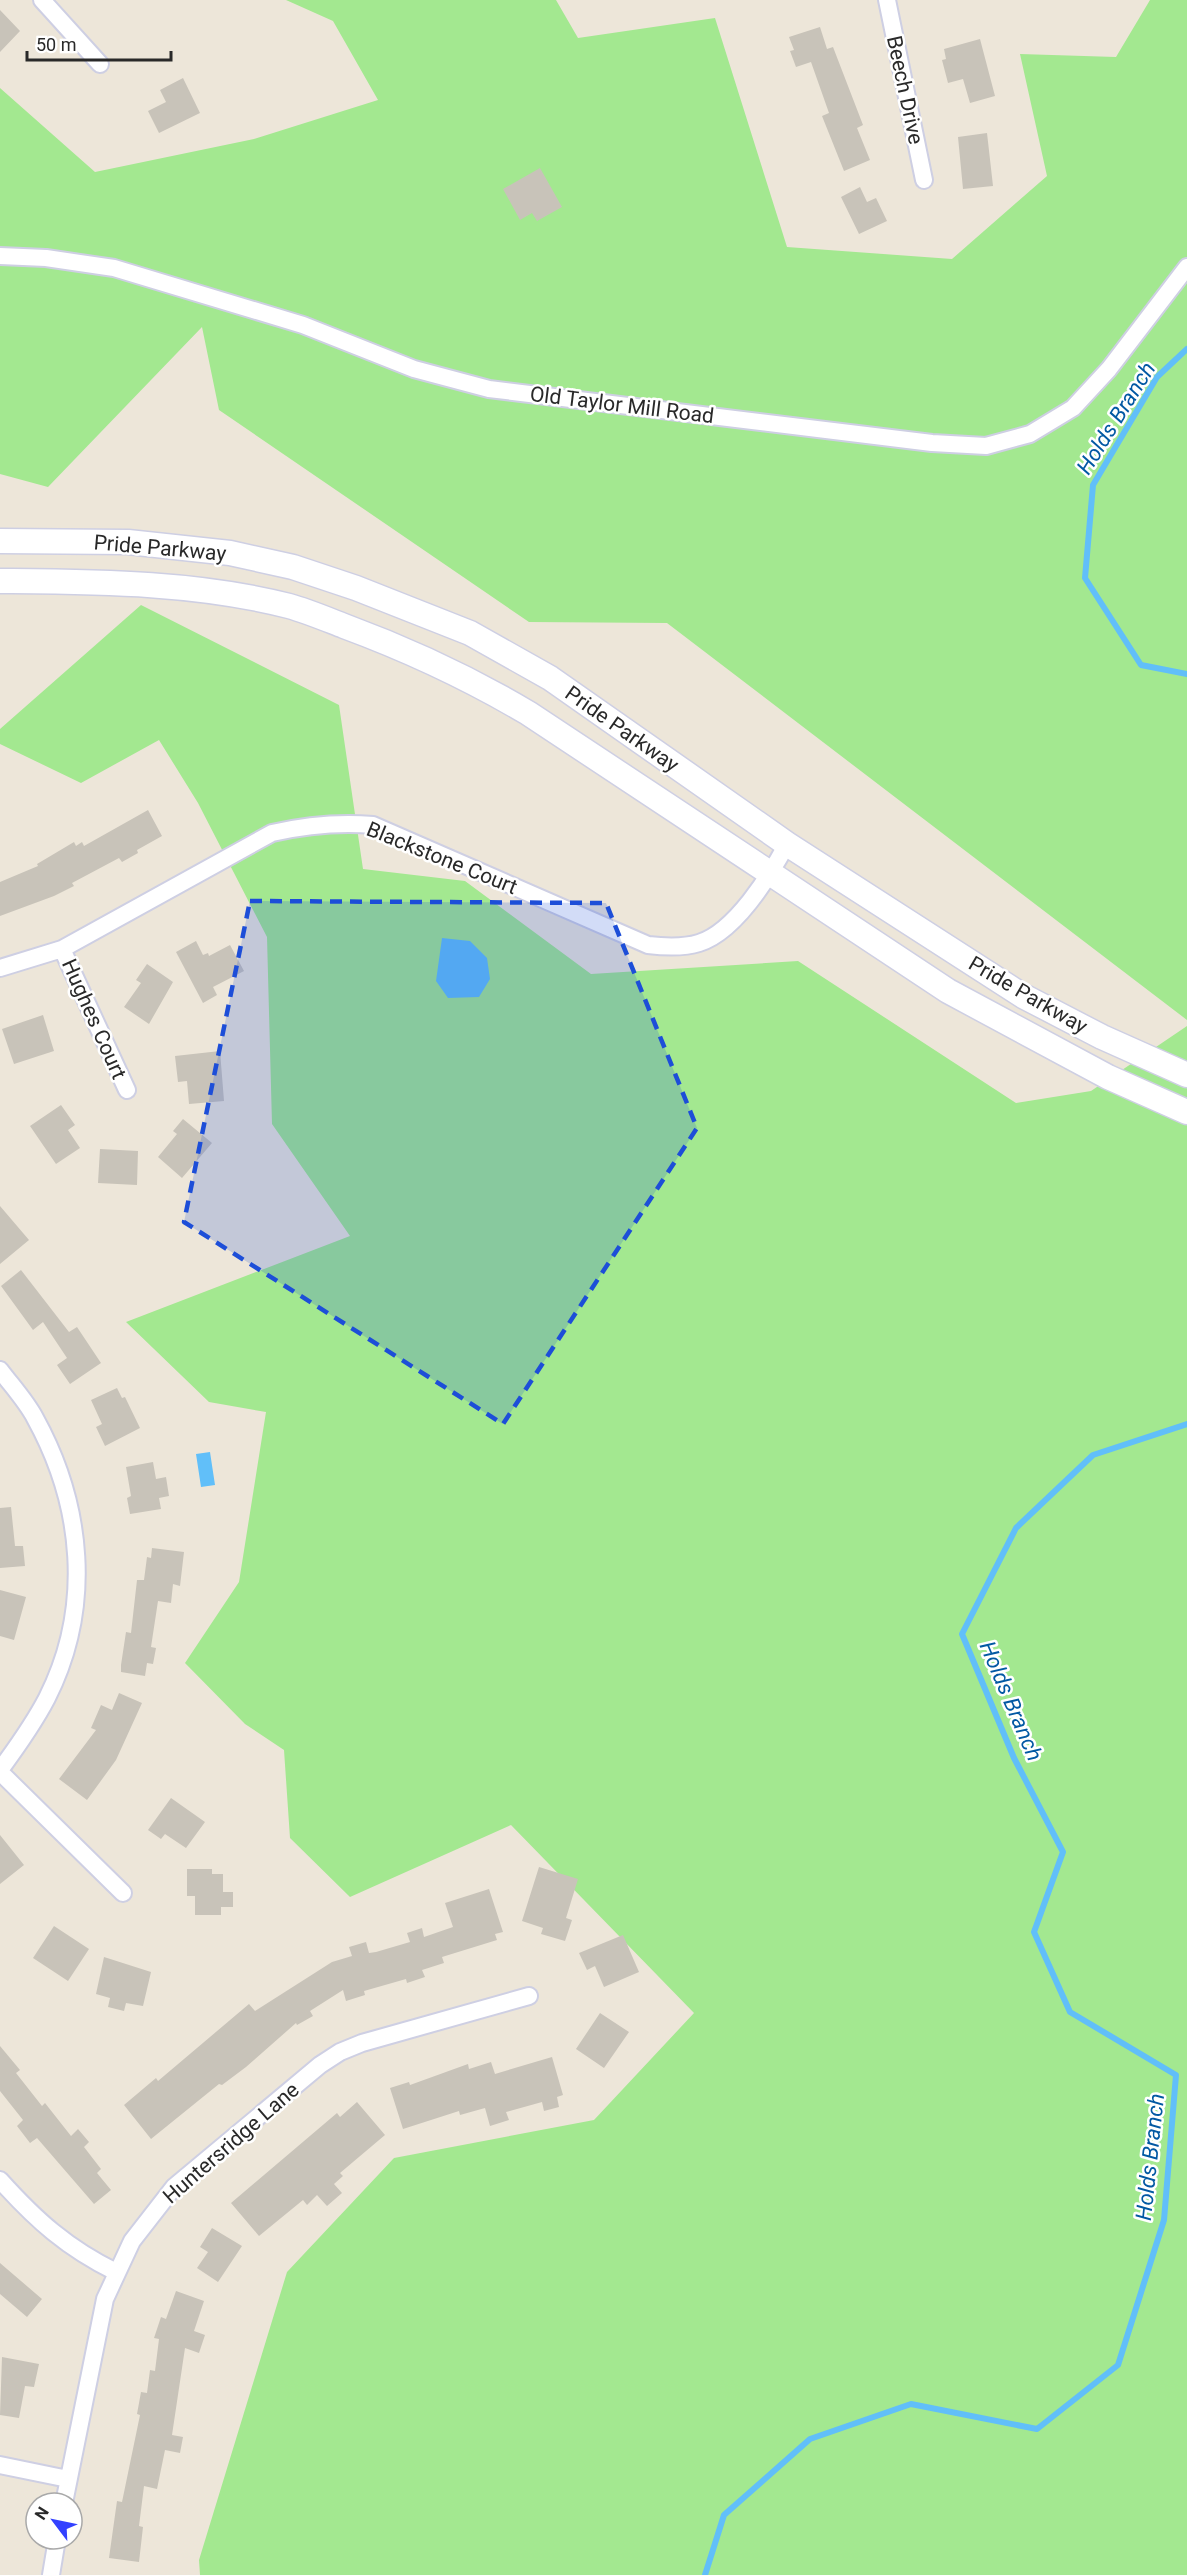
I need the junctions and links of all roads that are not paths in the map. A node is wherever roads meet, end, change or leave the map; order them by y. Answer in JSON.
{"nodes":[{"id":1,"x":42,"y":0,"type":"edge"},
{"id":2,"x":887,"y":0,"type":"edge"},
{"id":3,"x":100,"y":64,"type":"dead end"},
{"id":4,"x":924,"y":180,"type":"dead end"},
{"id":5,"x":0,"y":256,"type":"edge"},
{"id":6,"x":1187,"y":267,"type":"edge"},
{"id":7,"x":0,"y":542,"type":"edge"},
{"id":8,"x":0,"y":581,"type":"edge"},
{"id":9,"x":787,"y":844,"type":"junction"},
{"id":10,"x":770,"y":875,"type":"junction"},
{"id":11,"x":62,"y":948,"type":"junction"},
{"id":12,"x":0,"y":968,"type":"edge"},
{"id":13,"x":1187,"y":1076,"type":"edge"},
{"id":14,"x":126,"y":1090,"type":"dead end"},
{"id":15,"x":1187,"y":1112,"type":"edge"},
{"id":16,"x":0,"y":1370,"type":"edge"},
{"id":17,"x":0,"y":1771,"type":"edge"},
{"id":18,"x":123,"y":1893,"type":"dead end"},
{"id":19,"x":529,"y":1996,"type":"dead end"},
{"id":20,"x":0,"y":2180,"type":"edge"},
{"id":21,"x":116,"y":2272,"type":"junction"},
{"id":22,"x":0,"y":2465,"type":"edge"},
{"id":23,"x":68,"y":2479,"type":"junction"},
{"id":24,"x":66,"y":2491,"type":"edge"},
{"id":25,"x":55,"y":2551,"type":"edge"},
{"id":26,"x":51,"y":2575,"type":"edge"}],
"edges":[{"from":1,"to":3,"type":"street"},
{"from":2,"to":4,"type":"street","name":"Beech Drive"},
{"from":5,"to":6,"type":"street","name":"Old Taylor Mill Road"},
{"from":7,"to":9,"type":"main road","name":"Pride Parkway"},
{"from":8,"to":10,"type":"main road","name":"Pride Parkway"},
{"from":9,"to":10,"type":"street","name":"Blackstone Court"},
{"from":9,"to":13,"type":"main road","name":"Pride Parkway"},
{"from":10,"to":11,"type":"street","name":"Blackstone Court"},
{"from":10,"to":15,"type":"main road","name":"Pride Parkway"},
{"from":11,"to":12,"type":"street","name":"Blackstone Court"},
{"from":11,"to":14,"type":"street","name":"Hughes Court"},
{"from":16,"to":17,"type":"street"},
{"from":17,"to":18,"type":"street"},
{"from":19,"to":21,"type":"street","name":"Huntersridge Lane"},
{"from":20,"to":21,"type":"street"},
{"from":21,"to":23,"type":"street","name":"Huntersridge Lane"},
{"from":22,"to":23,"type":"street"},
{"from":23,"to":24,"type":"street","name":"Huntersridge Lane"},
{"from":25,"to":26,"type":"street"}]}
